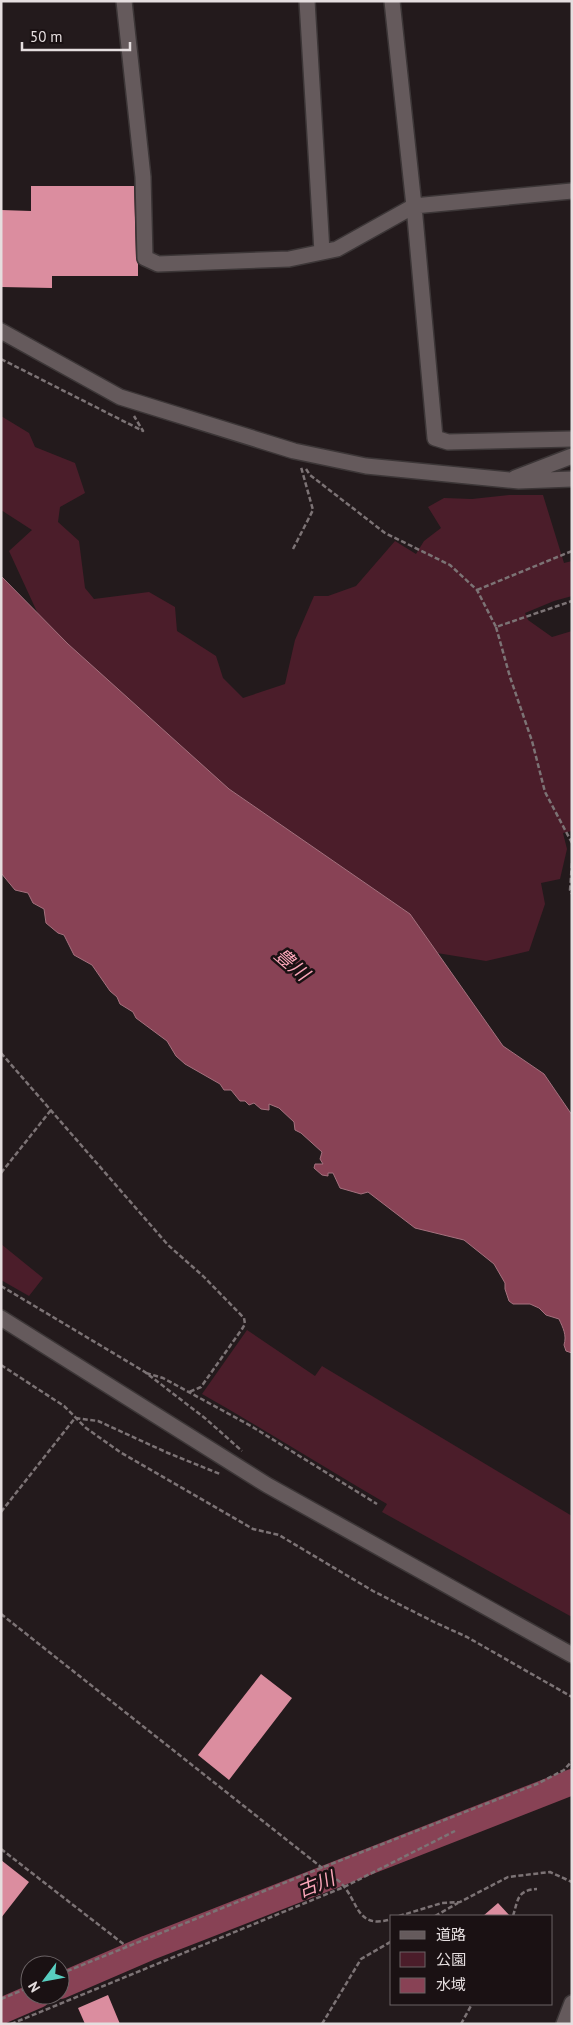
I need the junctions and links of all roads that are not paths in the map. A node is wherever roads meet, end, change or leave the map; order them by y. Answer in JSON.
{"nodes":[{"id":1,"x":124,"y":1,"type":"edge"},
{"id":2,"x":307,"y":1,"type":"edge"},
{"id":3,"x":392,"y":1,"type":"edge"},
{"id":4,"x":572,"y":191,"type":"edge"},
{"id":5,"x":414,"y":206,"type":"junction"},
{"id":6,"x":322,"y":252,"type":"junction"},
{"id":7,"x":1,"y":331,"type":"edge"},
{"id":8,"x":572,"y":439,"type":"edge"},
{"id":9,"x":572,"y":456,"type":"edge"},
{"id":10,"x":572,"y":479,"type":"edge"},
{"id":11,"x":510,"y":480,"type":"junction"},
{"id":12,"x":1,"y":1318,"type":"edge"},
{"id":13,"x":572,"y":1655,"type":"edge"}],
"edges":[{"from":1,"to":6,"type":"street"},
{"from":2,"to":6,"type":"street"},
{"from":3,"to":5,"type":"street"},
{"from":4,"to":5,"type":"street"},
{"from":5,"to":6,"type":"street"},
{"from":5,"to":8,"type":"street"},
{"from":7,"to":11,"type":"street"},
{"from":9,"to":11,"type":"street"},
{"from":10,"to":11,"type":"street"},
{"from":12,"to":13,"type":"street"}]}
